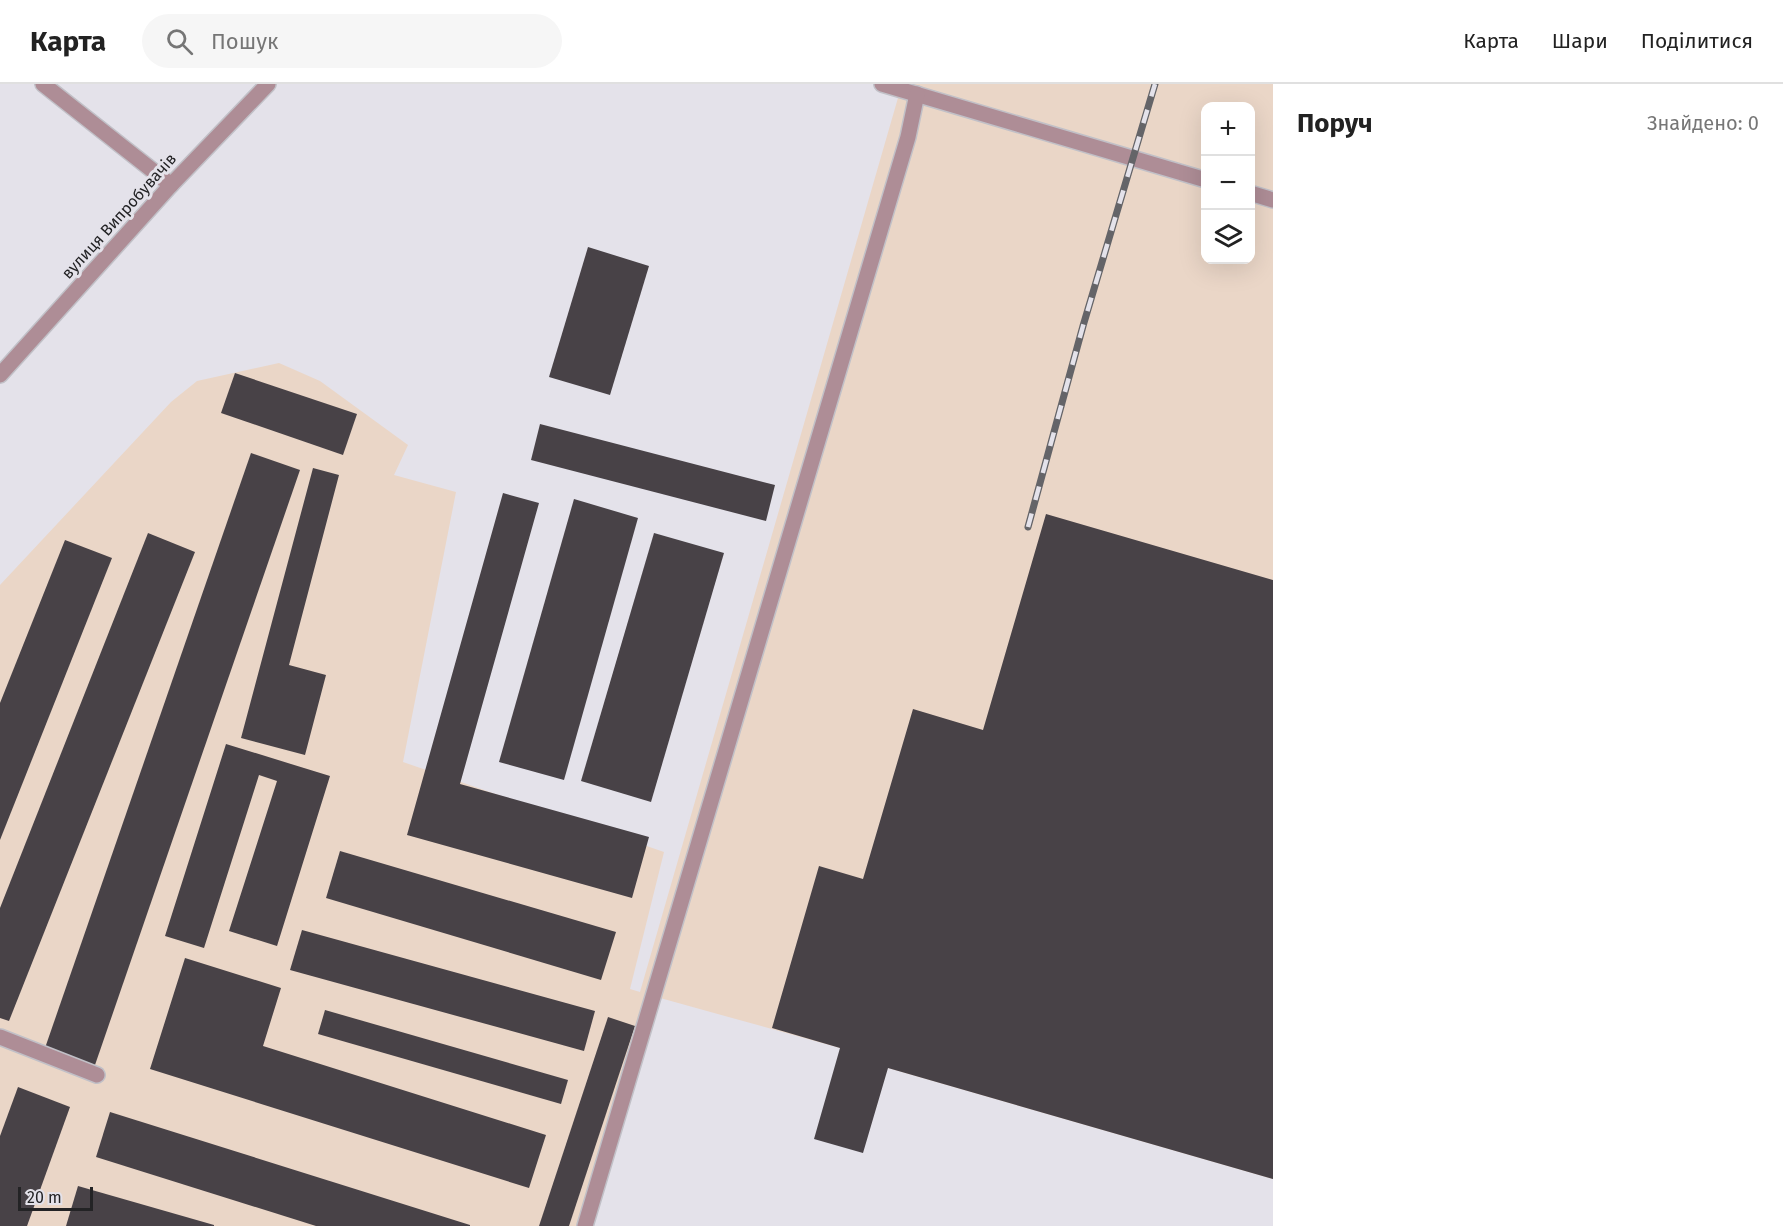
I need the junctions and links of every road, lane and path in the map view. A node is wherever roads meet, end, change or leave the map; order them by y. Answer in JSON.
{"nodes":[{"id":1,"x":43,"y":84,"type":"edge"},
{"id":2,"x":268,"y":84,"type":"edge"},
{"id":3,"x":882,"y":84,"type":"edge"},
{"id":4,"x":917,"y":94,"type":"junction"},
{"id":5,"x":1201,"y":179,"type":"edge"},
{"id":6,"x":171,"y":185,"type":"junction"},
{"id":7,"x":1255,"y":194,"type":"edge"},
{"id":8,"x":1273,"y":200,"type":"edge"},
{"id":9,"x":0,"y":375,"type":"edge"},
{"id":10,"x":0,"y":1036,"type":"edge"},
{"id":11,"x":97,"y":1075,"type":"dead end"},
{"id":12,"x":585,"y":1226,"type":"edge"}],
"edges":[{"from":1,"to":6,"type":"street"},
{"from":2,"to":6,"type":"street","name":"вулиця Випробувачів"},
{"from":3,"to":4,"type":"street"},
{"from":4,"to":5,"type":"street"},
{"from":4,"to":12,"type":"street"},
{"from":6,"to":9,"type":"street","name":"вулиця Випробувачів"},
{"from":7,"to":8,"type":"street"},
{"from":10,"to":11,"type":"street"}]}
